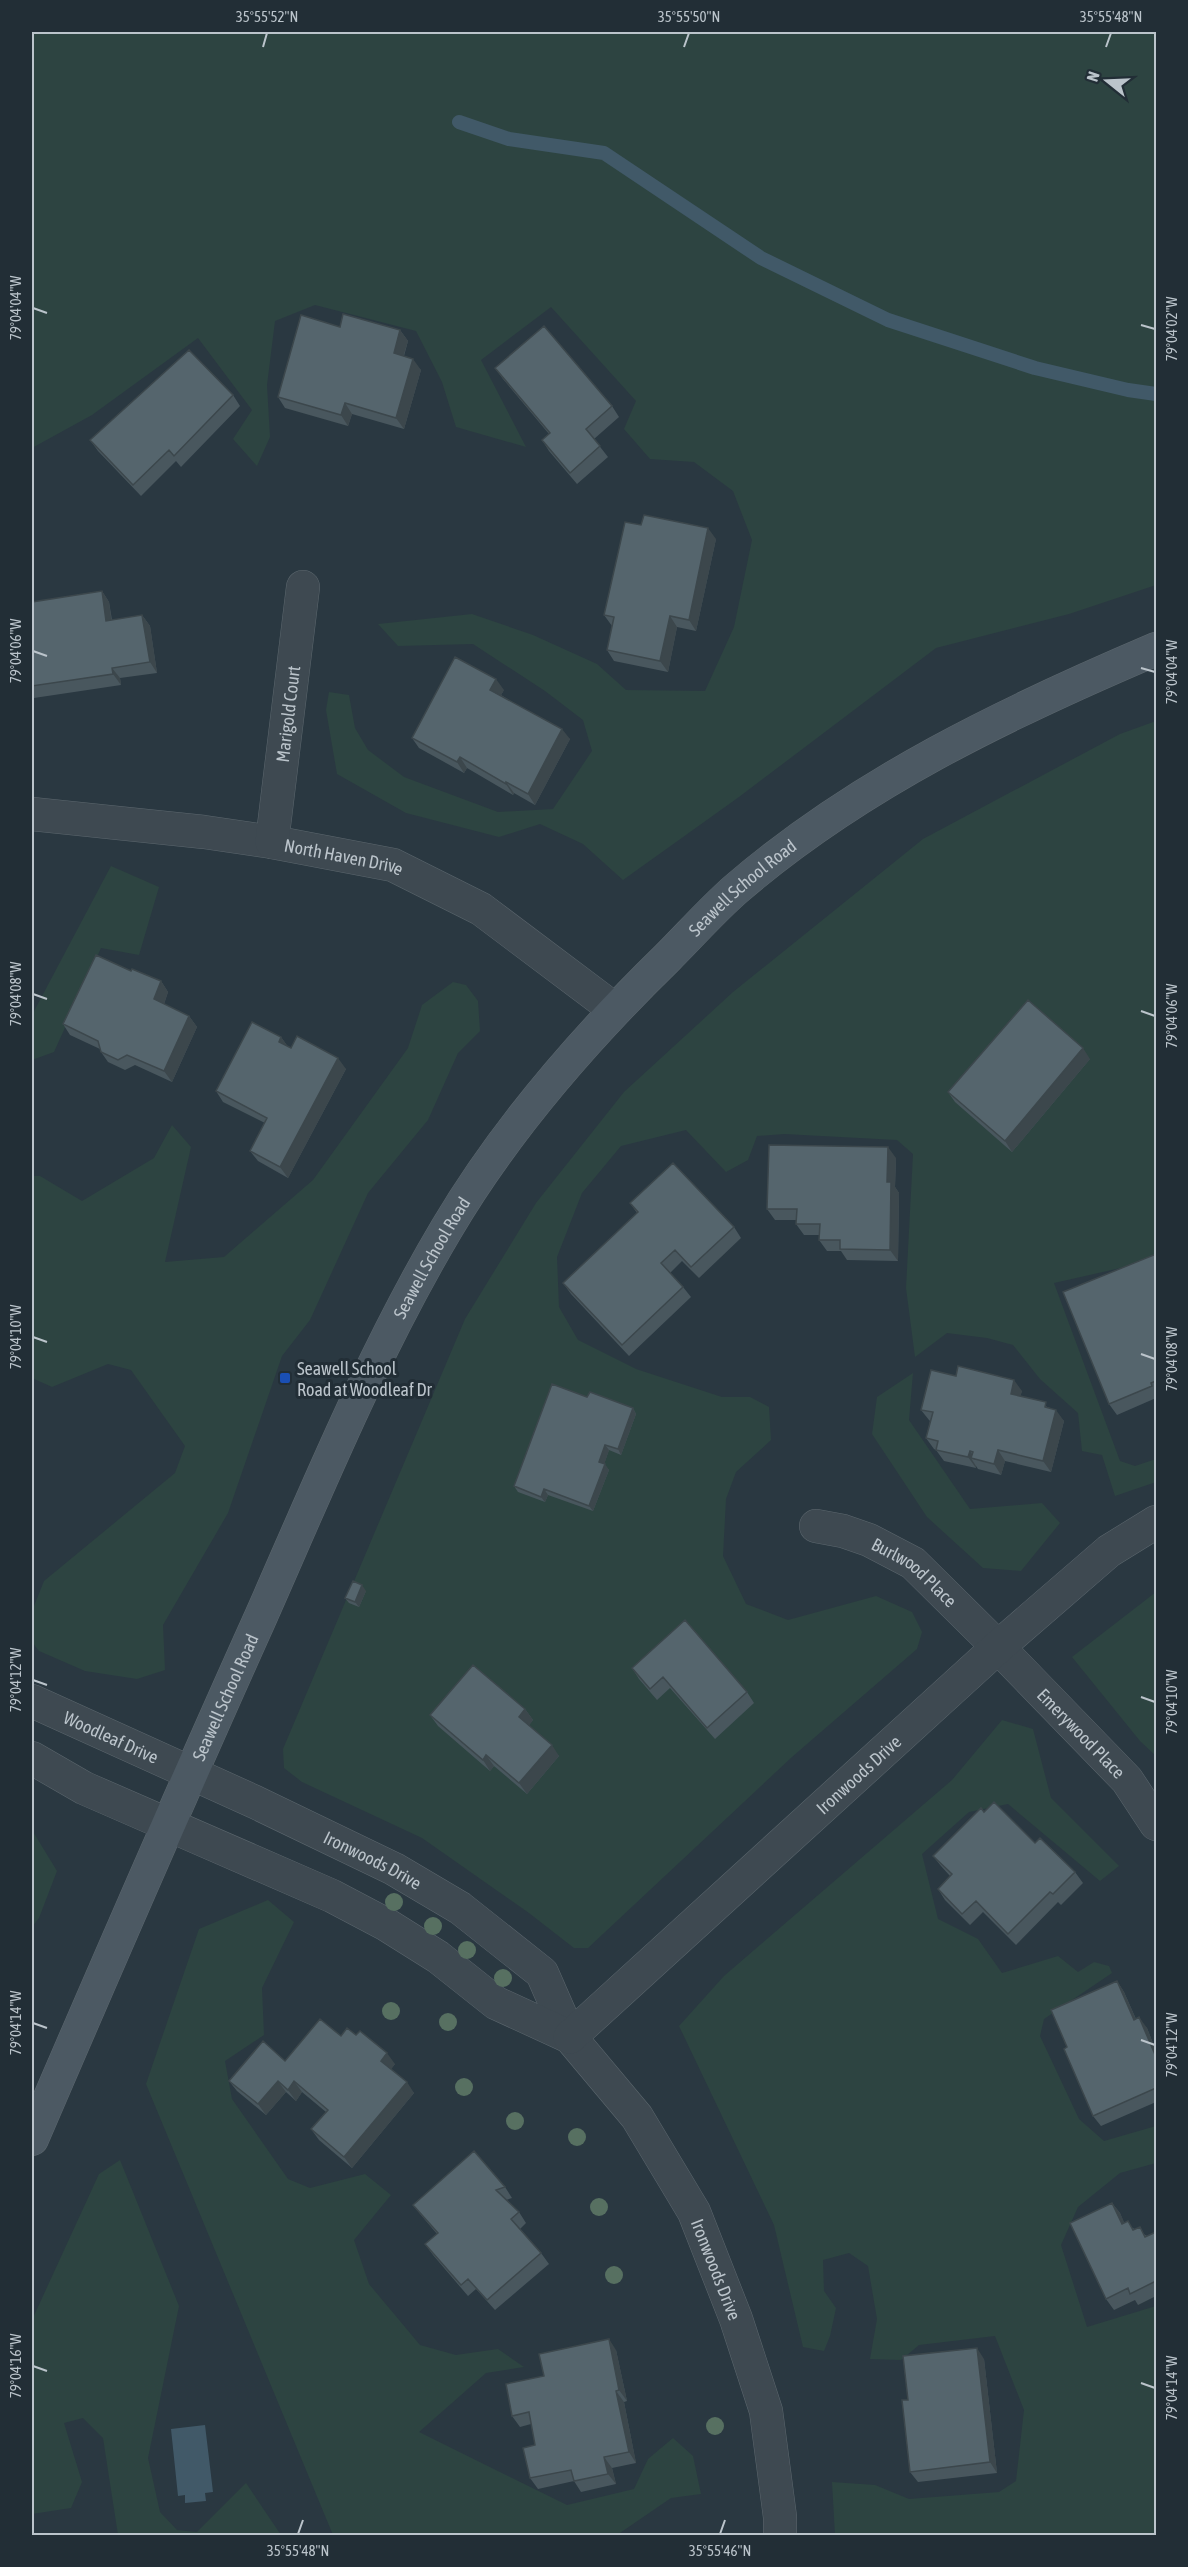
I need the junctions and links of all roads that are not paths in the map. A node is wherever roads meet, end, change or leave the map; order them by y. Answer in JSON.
{"nodes":[{"id":1,"x":303,"y":587,"type":"dead end"},
{"id":2,"x":1156,"y":649,"type":"edge"},
{"id":3,"x":32,"y":814,"type":"edge"},
{"id":4,"x":272,"y":842,"type":"junction"},
{"id":5,"x":614,"y":1010,"type":"junction"},
{"id":6,"x":1156,"y":1522,"type":"edge"},
{"id":7,"x":816,"y":1526,"type":"dead end"},
{"id":8,"x":998,"y":1647,"type":"junction"},
{"id":9,"x":32,"y":1701,"type":"edge"},
{"id":10,"x":32,"y":1758,"type":"edge"},
{"id":11,"x":190,"y":1774,"type":"junction"},
{"id":12,"x":168,"y":1824,"type":"junction"},
{"id":13,"x":1156,"y":1824,"type":"edge"},
{"id":14,"x":570,"y":2037,"type":"junction"},
{"id":15,"x":32,"y":2139,"type":"edge"},
{"id":16,"x":780,"y":2535,"type":"edge"}],
"edges":[{"from":1,"to":4,"type":"street","name":"Marigold Court"},
{"from":2,"to":5,"type":"street","name":"Seawell School Road"},
{"from":3,"to":4,"type":"street","name":"North Haven Drive"},
{"from":4,"to":5,"type":"street","name":"North Haven Drive"},
{"from":5,"to":11,"type":"street","name":"Seawell School Road"},
{"from":6,"to":8,"type":"street","name":"Ironwoods Drive"},
{"from":7,"to":8,"type":"street","name":"Burlwood Place"},
{"from":8,"to":13,"type":"street","name":"Emerywood Place"},
{"from":8,"to":14,"type":"street","name":"Ironwoods Drive"},
{"from":9,"to":11,"type":"street","name":"Woodleaf Drive"},
{"from":10,"to":12,"type":"street"},
{"from":11,"to":12,"type":"street","name":"Seawell School Road"},
{"from":11,"to":14,"type":"street","name":"Ironwoods Drive"},
{"from":12,"to":14,"type":"street","name":"Ironwoods Drive"},
{"from":12,"to":15,"type":"street","name":"Seawell School Road"},
{"from":14,"to":16,"type":"street","name":"Ironwoods Drive"}]}
